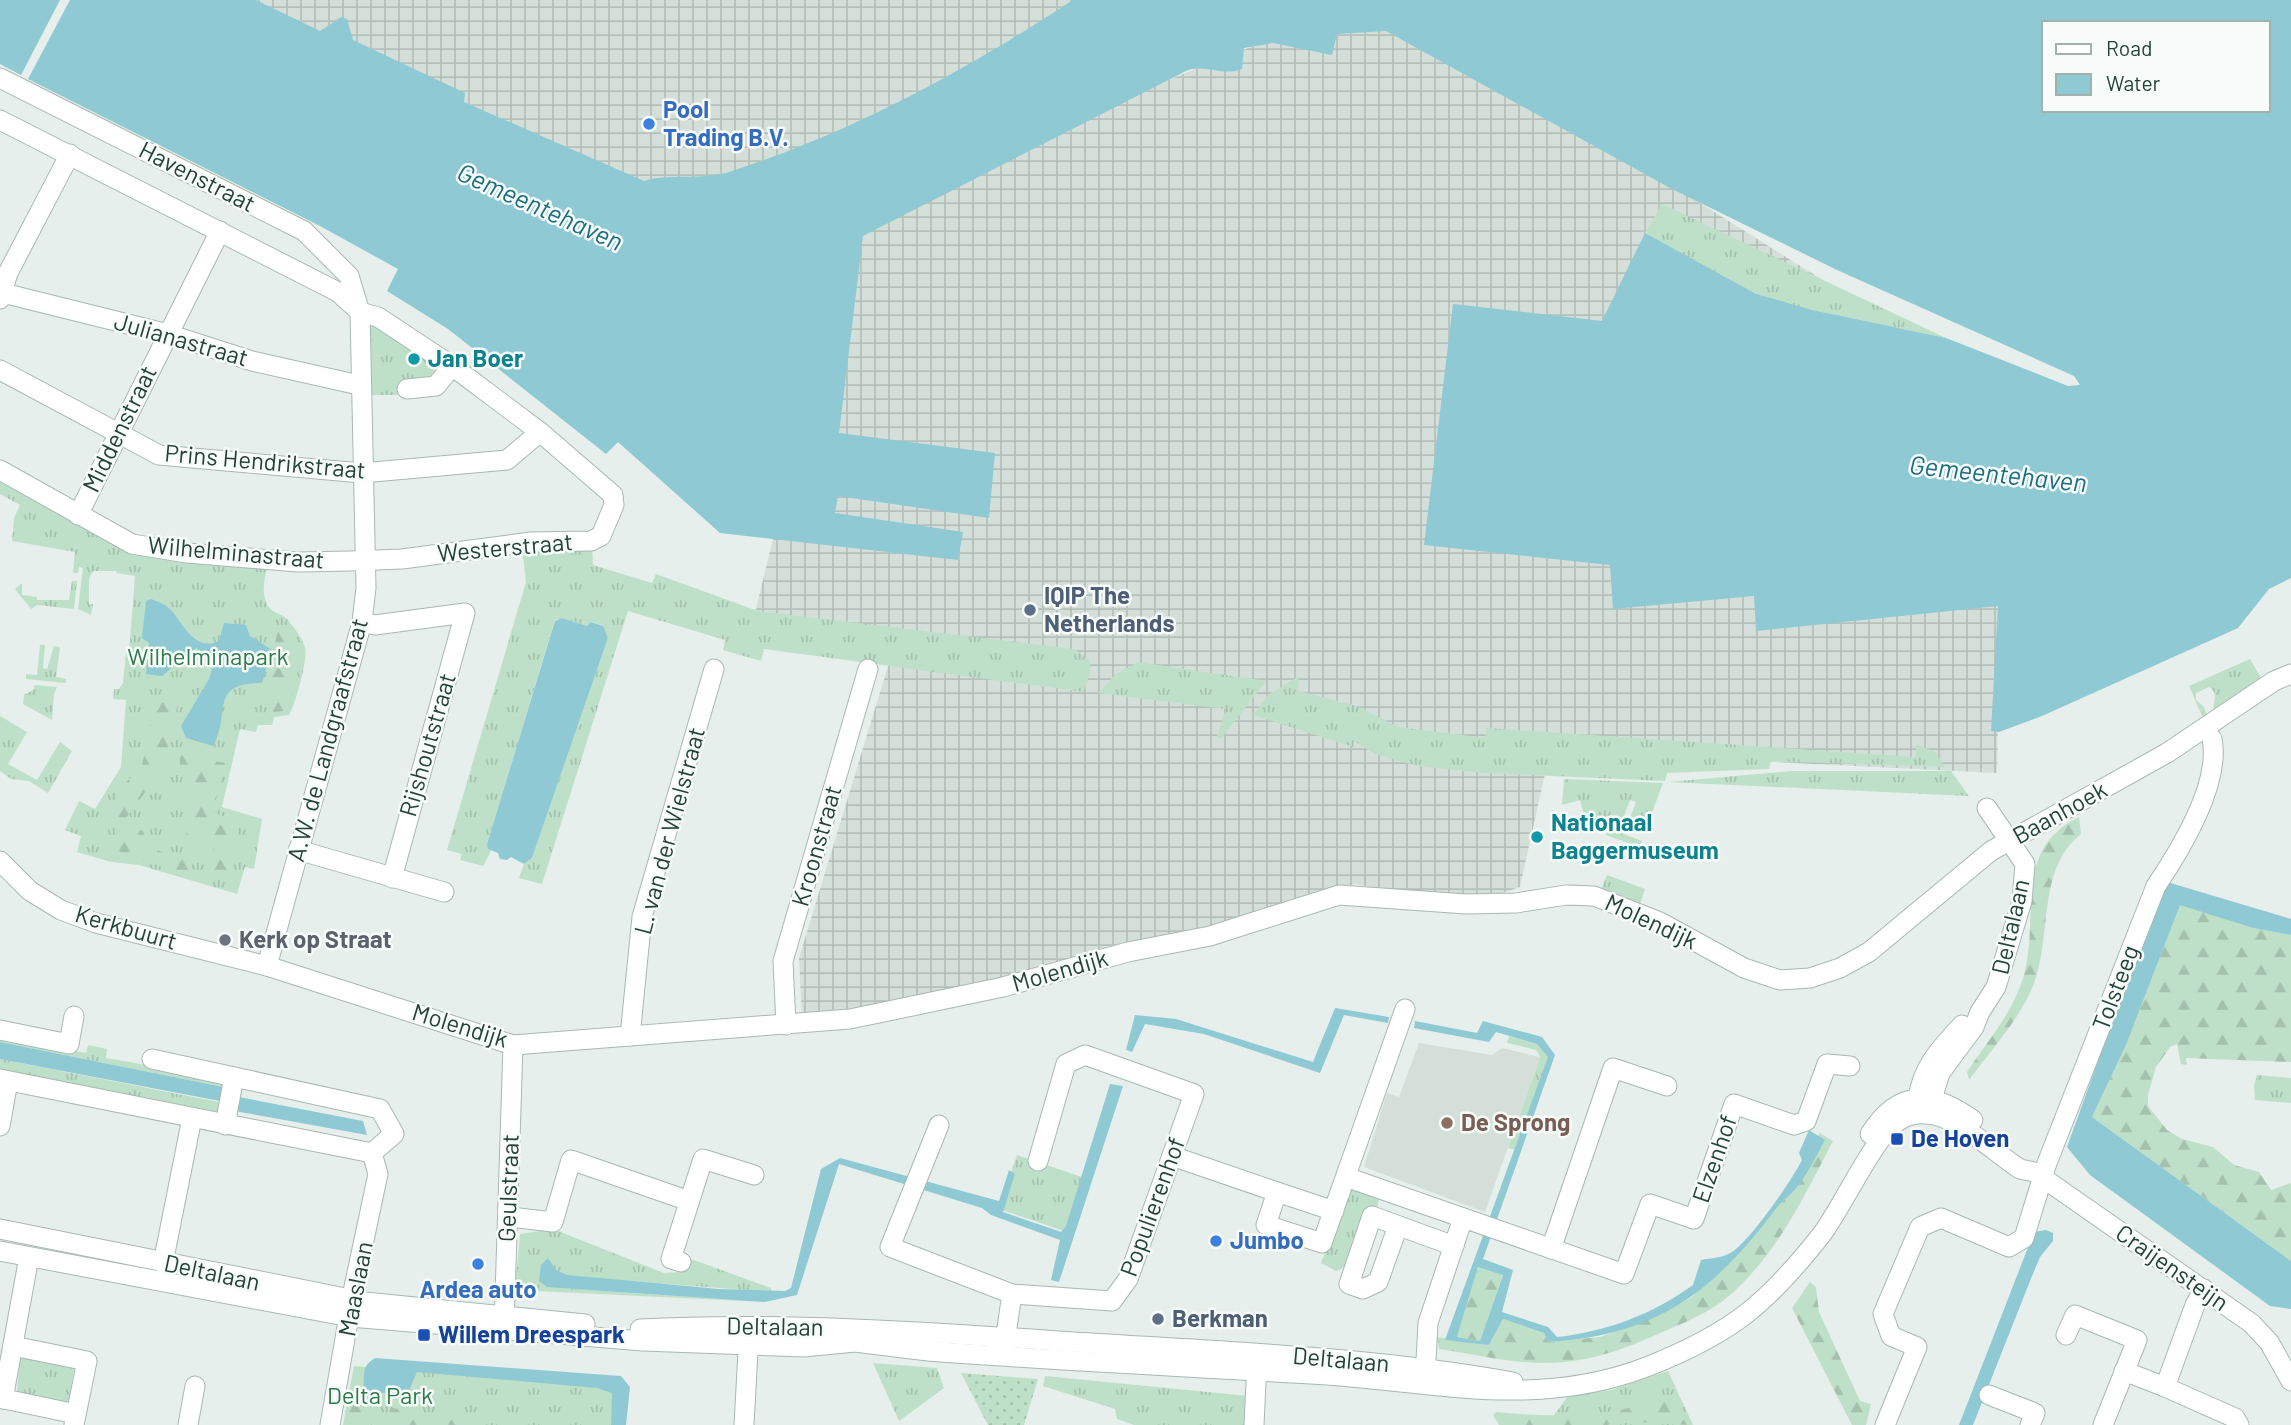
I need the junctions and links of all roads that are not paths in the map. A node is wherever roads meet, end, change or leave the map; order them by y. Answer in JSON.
{"nodes":[{"id":1,"x":0,"y":78,"type":"edge"},
{"id":2,"x":0,"y":120,"type":"edge"},
{"id":3,"x":70,"y":154,"type":"junction"},
{"id":4,"x":220,"y":230,"type":"junction"},
{"id":5,"x":1,"y":296,"type":"edge"},
{"id":6,"x":360,"y":312,"type":"junction"},
{"id":7,"x":168,"y":334,"type":"junction"},
{"id":8,"x":452,"y":366,"type":"junction"},
{"id":9,"x":0,"y":370,"type":"edge"},
{"id":10,"x":359,"y":385,"type":"junction"},
{"id":11,"x":407,"y":389,"type":"dead end"},
{"id":12,"x":540,"y":432,"type":"junction"},
{"id":13,"x":117,"y":434,"type":"junction"},
{"id":14,"x":0,"y":470,"type":"edge"},
{"id":15,"x":362,"y":473,"type":"junction"},
{"id":16,"x":613,"y":495,"type":"joint"},
{"id":17,"x":78,"y":515,"type":"junction"},
{"id":18,"x":365,"y":560,"type":"junction"},
{"id":19,"x":362,"y":622,"type":"junction"},
{"id":20,"x":714,"y":669,"type":"dead end"},
{"id":21,"x":868,"y":669,"type":"dead end"},
{"id":22,"x":2291,"y":674,"type":"edge"},
{"id":23,"x":2212,"y":739,"type":"dead end"},
{"id":24,"x":1987,"y":808,"type":"dead end"},
{"id":25,"x":2010,"y":841,"type":"junction"},
{"id":26,"x":298,"y":850,"type":"junction"},
{"id":27,"x":0,"y":861,"type":"edge"},
{"id":28,"x":392,"y":878,"type":"junction"},
{"id":29,"x":444,"y":892,"type":"dead end"},
{"id":30,"x":267,"y":965,"type":"junction"},
{"id":31,"x":1839,"y":968,"type":"joint"},
{"id":32,"x":1405,"y":1009,"type":"dead end"},
{"id":33,"x":74,"y":1016,"type":"dead end"},
{"id":34,"x":786,"y":1025,"type":"junction"},
{"id":35,"x":0,"y":1030,"type":"edge"},
{"id":36,"x":630,"y":1036,"type":"junction"},
{"id":37,"x":513,"y":1045,"type":"junction"},
{"id":38,"x":152,"y":1059,"type":"dead end"},
{"id":39,"x":1850,"y":1066,"type":"dead end"},
{"id":40,"x":234,"y":1077,"type":"junction"},
{"id":41,"x":4,"y":1080,"type":"edge"},
{"id":42,"x":1667,"y":1086,"type":"dead end"},
{"id":43,"x":1926,"y":1103,"type":"junction"},
{"id":44,"x":192,"y":1118,"type":"junction"},
{"id":45,"x":225,"y":1125,"type":"junction"},
{"id":46,"x":940,"y":1125,"type":"dead end"},
{"id":47,"x":0,"y":1126,"type":"edge"},
{"id":48,"x":372,"y":1153,"type":"junction"},
{"id":49,"x":1172,"y":1156,"type":"junction"},
{"id":50,"x":1038,"y":1161,"type":"dead end"},
{"id":51,"x":754,"y":1175,"type":"dead end"},
{"id":52,"x":2039,"y":1175,"type":"junction"},
{"id":53,"x":1346,"y":1177,"type":"junction"},
{"id":54,"x":1276,"y":1192,"type":"junction"},
{"id":55,"x":690,"y":1201,"type":"junction"},
{"id":56,"x":1334,"y":1211,"type":"junction"},
{"id":57,"x":510,"y":1217,"type":"junction"},
{"id":58,"x":1463,"y":1218,"type":"junction"},
{"id":59,"x":1398,"y":1226,"type":"dead end"},
{"id":60,"x":0,"y":1229,"type":"edge"},
{"id":61,"x":1454,"y":1246,"type":"junction"},
{"id":62,"x":1551,"y":1250,"type":"junction"},
{"id":63,"x":0,"y":1251,"type":"edge"},
{"id":64,"x":29,"y":1257,"type":"junction"},
{"id":65,"x":681,"y":1262,"type":"dead end"},
{"id":66,"x":163,"y":1263,"type":"junction"},
{"id":67,"x":2204,"y":1289,"type":"junction"},
{"id":68,"x":1012,"y":1294,"type":"junction"},
{"id":69,"x":351,"y":1308,"type":"junction"},
{"id":70,"x":504,"y":1323,"type":"junction"},
{"id":71,"x":750,"y":1325,"type":"junction"},
{"id":72,"x":2066,"y":1335,"type":"dead end"},
{"id":73,"x":749,"y":1345,"type":"junction"},
{"id":74,"x":13,"y":1346,"type":"junction"},
{"id":75,"x":1004,"y":1347,"type":"junction"},
{"id":76,"x":1257,"y":1362,"type":"junction"},
{"id":77,"x":2124,"y":1371,"type":"junction"},
{"id":78,"x":1425,"y":1376,"type":"junction"},
{"id":79,"x":2291,"y":1381,"type":"edge"},
{"id":80,"x":195,"y":1386,"type":"dead end"},
{"id":81,"x":2165,"y":1387,"type":"junction"},
{"id":82,"x":1989,"y":1395,"type":"dead end"},
{"id":83,"x":2,"y":1398,"type":"edge"},
{"id":84,"x":75,"y":1420,"type":"edge"},
{"id":85,"x":188,"y":1425,"type":"edge"},
{"id":86,"x":330,"y":1425,"type":"edge"},
{"id":87,"x":744,"y":1425,"type":"edge"},
{"id":88,"x":1254,"y":1425,"type":"edge"},
{"id":89,"x":1885,"y":1425,"type":"edge"},
{"id":90,"x":2030,"y":1425,"type":"edge"},
{"id":91,"x":2102,"y":1425,"type":"edge"},
{"id":92,"x":2239,"y":1425,"type":"edge"}],
"edges":[{"from":1,"to":6,"type":"street","name":"Havenstraat"},
{"from":2,"to":3,"type":"street","name":"Havenstraat"},
{"from":3,"to":4,"type":"street","name":"Havenstraat"},
{"from":3,"to":5,"type":"street"},
{"from":4,"to":6,"type":"street","name":"Havenstraat"},
{"from":4,"to":7,"type":"street","name":"Middenstraat"},
{"from":5,"to":7,"type":"street","name":"Julianastraat"},
{"from":6,"to":8,"type":"street","name":"Havenstraat"},
{"from":6,"to":10,"type":"street","name":"A.W. de Landgraafstraat"},
{"from":7,"to":10,"type":"street","name":"Julianastraat"},
{"from":7,"to":13,"type":"street","name":"Middenstraat"},
{"from":8,"to":11,"type":"street"},
{"from":8,"to":12,"type":"street","name":"Havenstraat"},
{"from":9,"to":13,"type":"street","name":"Prins Hendrikstraat"},
{"from":10,"to":15,"type":"street","name":"A.W. de Landgraafstraat"},
{"from":12,"to":15,"type":"street","name":"Prins Hendrikstraat"},
{"from":12,"to":16,"type":"street","name":"Havenstraat"},
{"from":13,"to":15,"type":"street","name":"Prins Hendrikstraat"},
{"from":13,"to":17,"type":"street","name":"Middenstraat"},
{"from":14,"to":17,"type":"street","name":"Wilhelminastraat"},
{"from":15,"to":18,"type":"street","name":"A.W. de Landgraafstraat"},
{"from":16,"to":18,"type":"street","name":"Westerstraat"},
{"from":17,"to":18,"type":"street","name":"Wilhelminastraat"},
{"from":18,"to":19,"type":"street","name":"A.W. de Landgraafstraat"},
{"from":19,"to":26,"type":"street","name":"A.W. de Landgraafstraat"},
{"from":19,"to":28,"type":"street","name":"Rijshoutstraat"},
{"from":20,"to":36,"type":"street","name":"L. van der Wielstraat"},
{"from":21,"to":34,"type":"street","name":"Kroonstraat"},
{"from":22,"to":25,"type":"street","name":"Baanhoek"},
{"from":23,"to":52,"type":"street","name":"Tolsteeg"},
{"from":24,"to":25,"type":"street","name":"Deltalaan"},
{"from":25,"to":31,"type":"street","name":"Baanhoek"},
{"from":25,"to":43,"type":"street","name":"Deltalaan"},
{"from":26,"to":28,"type":"street"},
{"from":26,"to":30,"type":"street","name":"A.W. de Landgraafstraat"},
{"from":27,"to":30,"type":"street","name":"Kerkbuurt"},
{"from":28,"to":29,"type":"street"},
{"from":30,"to":37,"type":"street","name":"Molendijk"},
{"from":31,"to":34,"type":"street","name":"Molendijk"},
{"from":32,"to":53,"type":"street"},
{"from":33,"to":35,"type":"street"},
{"from":34,"to":36,"type":"street","name":"Molendijk"},
{"from":36,"to":37,"type":"street","name":"Molendijk"},
{"from":37,"to":57,"type":"street","name":"Geulstraat"},
{"from":38,"to":40,"type":"street"},
{"from":39,"to":62,"type":"street","name":"Elzenhof"},
{"from":40,"to":45,"type":"street"},
{"from":40,"to":48,"type":"street"},
{"from":41,"to":44,"type":"street"},
{"from":41,"to":47,"type":"street"},
{"from":42,"to":62,"type":"street"},
{"from":43,"to":52,"type":"street","name":"Craijensteijn"},
{"from":43,"to":78,"type":"street","name":"Deltalaan"},
{"from":44,"to":45,"type":"street"},
{"from":44,"to":66,"type":"street"},
{"from":45,"to":48,"type":"street"},
{"from":46,"to":68,"type":"street","name":"Populierenhof"},
{"from":48,"to":69,"type":"street","name":"Maaslaan"},
{"from":49,"to":50,"type":"street","name":"Populierenhof"},
{"from":49,"to":54,"type":"street"},
{"from":49,"to":68,"type":"street","name":"Populierenhof"},
{"from":51,"to":55,"type":"street"},
{"from":52,"to":67,"type":"street","name":"Craijensteijn"},
{"from":52,"to":89,"type":"street","name":"Tolsteeg"},
{"from":53,"to":56,"type":"street"},
{"from":53,"to":58,"type":"street","name":"Elzenhof"},
{"from":54,"to":56,"type":"street"},
{"from":54,"to":56,"type":"street"},
{"from":55,"to":57,"type":"street"},
{"from":55,"to":65,"type":"street"},
{"from":57,"to":70,"type":"street","name":"Geulstraat"},
{"from":58,"to":61,"type":"street"},
{"from":58,"to":62,"type":"street","name":"Elzenhof"},
{"from":59,"to":61,"type":"street"},
{"from":60,"to":66,"type":"street","name":"Deltalaan"},
{"from":61,"to":78,"type":"street"},
{"from":63,"to":64,"type":"street","name":"Deltalaan"},
{"from":64,"to":69,"type":"street","name":"Deltalaan"},
{"from":64,"to":74,"type":"street"},
{"from":66,"to":69,"type":"street","name":"Deltalaan"},
{"from":67,"to":79,"type":"street","name":"Craijensteijn"},
{"from":67,"to":81,"type":"street"},
{"from":68,"to":75,"type":"street"},
{"from":69,"to":70,"type":"street","name":"Deltalaan"},
{"from":69,"to":86,"type":"street","name":"Maaslaan"},
{"from":70,"to":71,"type":"street","name":"Deltalaan"},
{"from":70,"to":73,"type":"street","name":"Deltalaan"},
{"from":71,"to":73,"type":"street"},
{"from":71,"to":75,"type":"street","name":"Deltalaan"},
{"from":72,"to":77,"type":"street"},
{"from":73,"to":75,"type":"street","name":"Deltalaan"},
{"from":73,"to":87,"type":"street"},
{"from":74,"to":83,"type":"street"},
{"from":74,"to":84,"type":"street"},
{"from":75,"to":76,"type":"street","name":"Deltalaan"},
{"from":76,"to":78,"type":"street","name":"Deltalaan"},
{"from":76,"to":88,"type":"street"},
{"from":77,"to":81,"type":"street"},
{"from":77,"to":91,"type":"street"},
{"from":80,"to":85,"type":"street"},
{"from":81,"to":92,"type":"street"},
{"from":82,"to":90,"type":"street"},
{"from":83,"to":84,"type":"street"}]}
